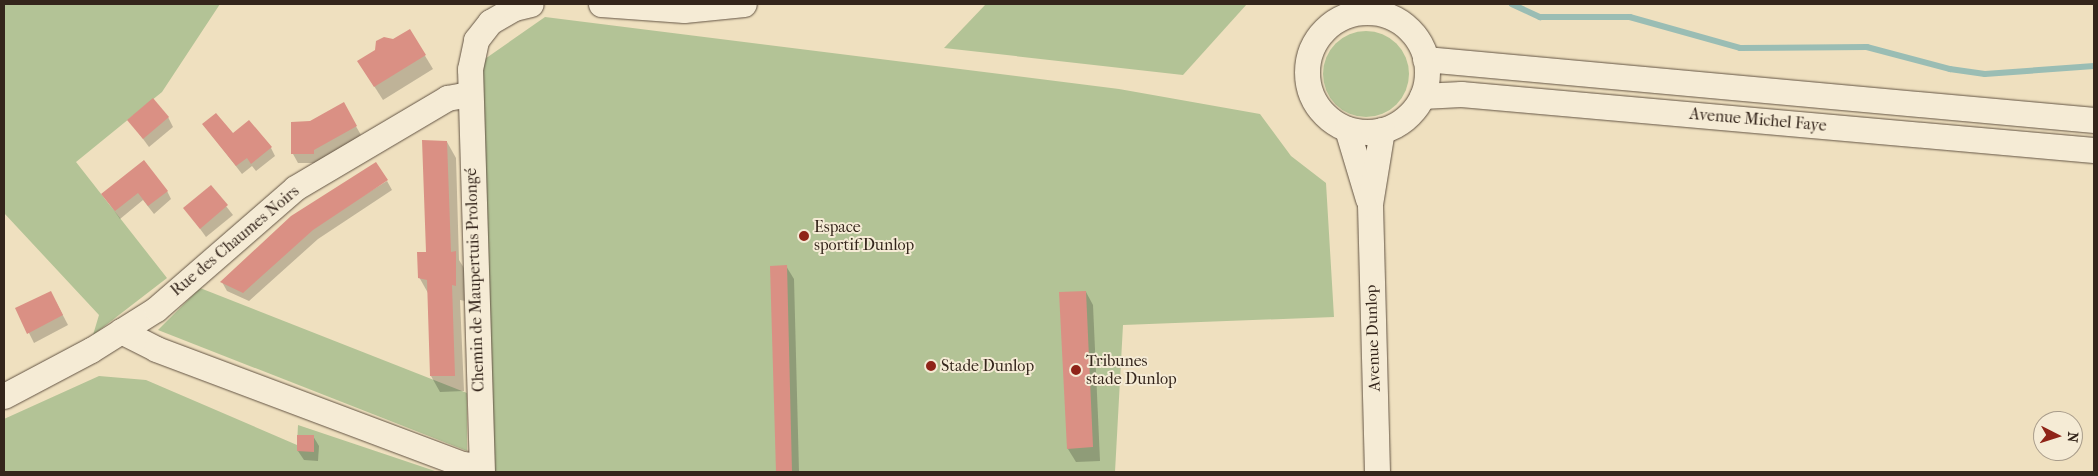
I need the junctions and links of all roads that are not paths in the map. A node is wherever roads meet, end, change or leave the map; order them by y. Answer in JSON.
{"nodes":[{"id":1,"x":531,"y":4,"type":"edge"},
{"id":2,"x":601,"y":4,"type":"edge"},
{"id":3,"x":744,"y":4,"type":"edge"},
{"id":4,"x":1425,"y":60,"type":"junction"},
{"id":5,"x":469,"y":94,"type":"junction"},
{"id":6,"x":1422,"y":96,"type":"junction"},
{"id":7,"x":2094,"y":120,"type":"edge"},
{"id":8,"x":1347,"y":129,"type":"junction"},
{"id":9,"x":1382,"y":130,"type":"junction"},
{"id":10,"x":2094,"y":150,"type":"edge"},
{"id":11,"x":1370,"y":204,"type":"junction"},
{"id":12,"x":121,"y":331,"type":"junction"},
{"id":13,"x":4,"y":396,"type":"edge"},
{"id":14,"x":482,"y":469,"type":"edge"},
{"id":15,"x":1377,"y":472,"type":"edge"}],
"edges":[{"from":1,"to":5,"type":"street","name":"Chemin de Maupertuis Prolongé"},
{"from":2,"to":3,"type":"street"},
{"from":4,"to":6,"type":"street"},
{"from":4,"to":7,"type":"street","name":"Avenue Michel Faye"},
{"from":4,"to":8,"type":"street"},
{"from":5,"to":12,"type":"street","name":"Rue des Chaumes Noirs"},
{"from":5,"to":14,"type":"street","name":"Chemin de Maupertuis Prolongé"},
{"from":6,"to":9,"type":"street"},
{"from":6,"to":10,"type":"street","name":"Avenue Michel Faye"},
{"from":8,"to":9,"type":"street"},
{"from":8,"to":11,"type":"street","name":"Avenue Dunlop"},
{"from":9,"to":11,"type":"street","name":"Avenue Dunlop"},
{"from":11,"to":15,"type":"street","name":"Avenue Dunlop"},
{"from":12,"to":13,"type":"street","name":"Rue des Chaumes Noirs"},
{"from":12,"to":14,"type":"street"}]}
